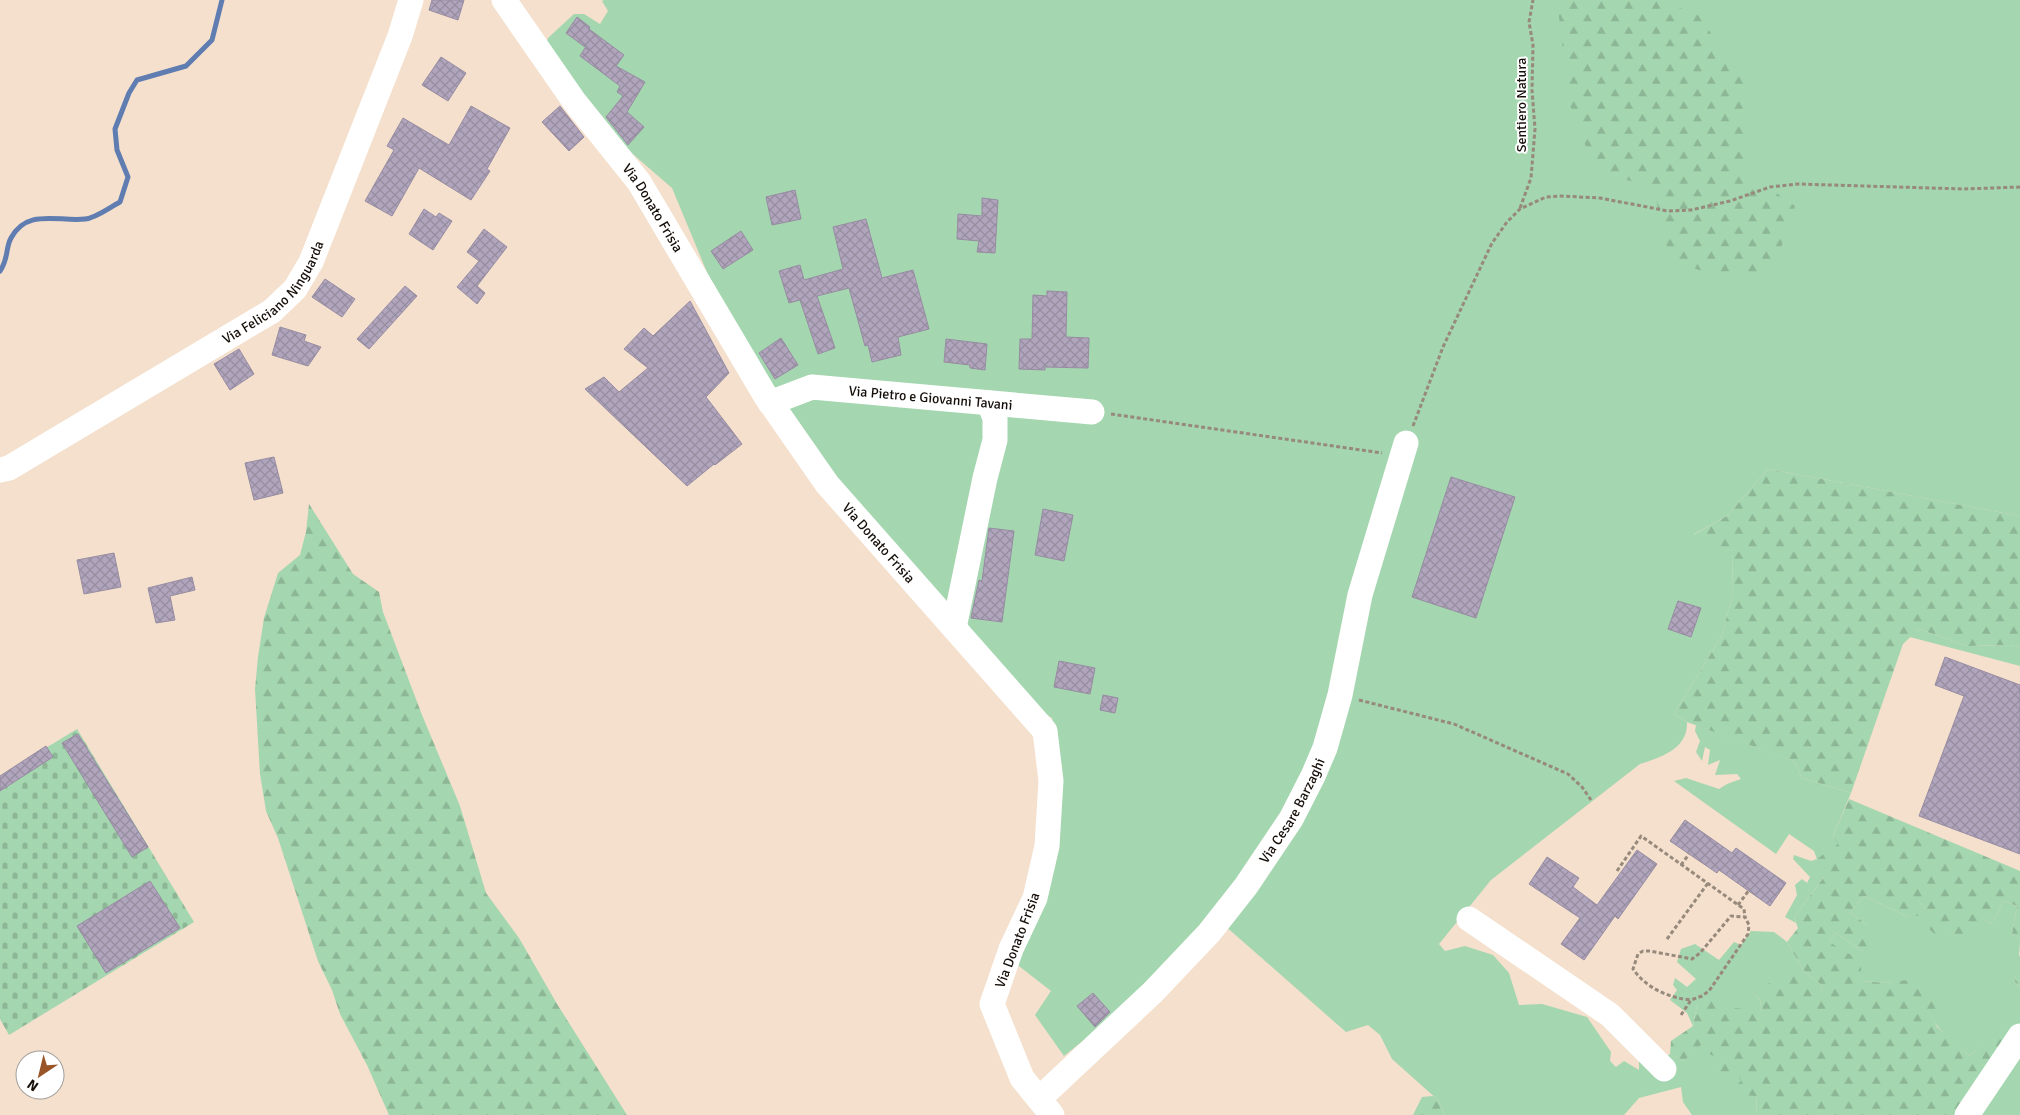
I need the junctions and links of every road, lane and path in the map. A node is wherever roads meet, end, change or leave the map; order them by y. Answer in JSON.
{"nodes":[{"id":1,"x":410,"y":0,"type":"edge"},
{"id":2,"x":504,"y":0,"type":"edge"},
{"id":3,"x":1533,"y":0,"type":"edge"},
{"id":4,"x":2020,"y":187,"type":"edge"},
{"id":5,"x":1520,"y":209,"type":"junction"},
{"id":6,"x":770,"y":402,"type":"junction"},
{"id":7,"x":989,"y":403,"type":"junction"},
{"id":8,"x":1092,"y":412,"type":"joint"},
{"id":9,"x":1404,"y":450,"type":"junction"},
{"id":10,"x":0,"y":470,"type":"edge"},
{"id":11,"x":954,"y":628,"type":"junction"},
{"id":12,"x":1340,"y":695,"type":"junction"},
{"id":13,"x":1591,"y":800,"type":"dead end"},
{"id":14,"x":1689,"y":854,"type":"dead end"},
{"id":15,"x":1681,"y":865,"type":"junction"},
{"id":16,"x":1617,"y":871,"type":"dead end"},
{"id":17,"x":1708,"y":884,"type":"junction"},
{"id":18,"x":1749,"y":890,"type":"dead end"},
{"id":19,"x":1738,"y":905,"type":"junction"},
{"id":20,"x":1745,"y":917,"type":"junction"},
{"id":21,"x":1469,"y":919,"type":"dead end"},
{"id":22,"x":1668,"y":939,"type":"dead end"},
{"id":23,"x":1691,"y":1000,"type":"junction"},
{"id":24,"x":1681,"y":1015,"type":"dead end"},
{"id":25,"x":2020,"y":1036,"type":"edge"},
{"id":26,"x":1664,"y":1069,"type":"dead end"},
{"id":27,"x":1045,"y":1107,"type":"edge"},
{"id":28,"x":1967,"y":1115,"type":"edge"}],
"edges":[{"from":1,"to":10,"type":"street","name":"Via Feliciano Ninguarda"},
{"from":2,"to":6,"type":"street","name":"Via Donato Frisia"},
{"from":3,"to":5,"type":"path","name":"Sentiero Natura"},
{"from":4,"to":5,"type":"path"},
{"from":5,"to":9,"type":"path"},
{"from":6,"to":7,"type":"street","name":"Via Pietro e Giovanni Tavani"},
{"from":6,"to":11,"type":"street","name":"Via Donato Frisia"},
{"from":7,"to":8,"type":"street","name":"Via Pietro e Giovanni Tavani"},
{"from":7,"to":11,"type":"street"},
{"from":8,"to":9,"type":"path"},
{"from":9,"to":12,"type":"street","name":"Via Cesare Barzaghi"},
{"from":11,"to":27,"type":"street","name":"Via Donato Frisia"},
{"from":12,"to":13,"type":"path"},
{"from":12,"to":27,"type":"street","name":"Via Cesare Barzaghi"},
{"from":14,"to":15,"type":"path"},
{"from":15,"to":16,"type":"path"},
{"from":15,"to":17,"type":"path"},
{"from":17,"to":19,"type":"path"},
{"from":17,"to":22,"type":"path"},
{"from":18,"to":19,"type":"path"},
{"from":19,"to":20,"type":"path"},
{"from":20,"to":23,"type":"path"},
{"from":20,"to":23,"type":"path"},
{"from":21,"to":26,"type":"street"},
{"from":23,"to":24,"type":"path"},
{"from":25,"to":28,"type":"street"}]}
